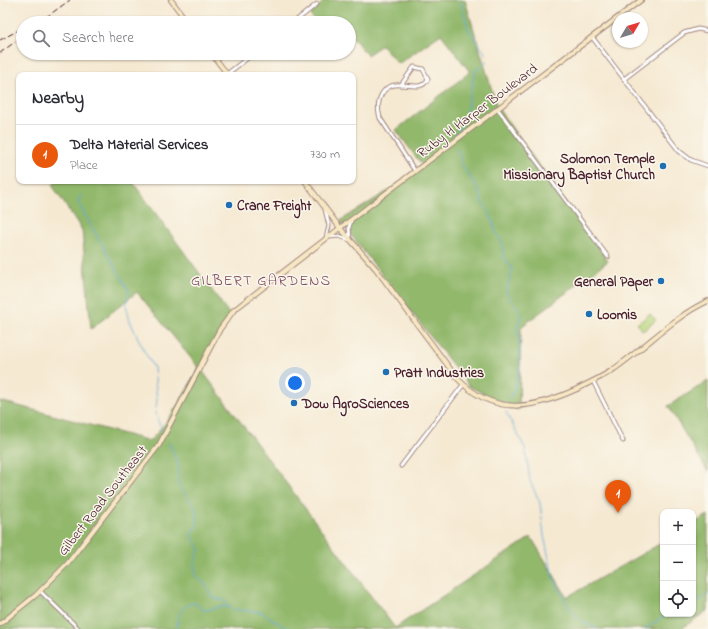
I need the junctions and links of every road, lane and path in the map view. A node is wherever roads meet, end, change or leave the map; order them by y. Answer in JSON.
{"nodes":[{"id":1,"x":171,"y":0,"type":"edge"},
{"id":2,"x":641,"y":0,"type":"edge"},
{"id":3,"x":318,"y":4,"type":"dead end"},
{"id":4,"x":183,"y":16,"type":"edge"},
{"id":5,"x":302,"y":16,"type":"edge"},
{"id":6,"x":708,"y":30,"type":"edge"},
{"id":7,"x":592,"y":37,"type":"junction"},
{"id":8,"x":217,"y":60,"type":"edge"},
{"id":9,"x":245,"y":60,"type":"edge"},
{"id":10,"x":226,"y":72,"type":"edge"},
{"id":11,"x":230,"y":72,"type":"edge"},
{"id":12,"x":624,"y":79,"type":"junction"},
{"id":13,"x":401,"y":85,"type":"junction"},
{"id":14,"x":498,"y":108,"type":"junction"},
{"id":15,"x":458,"y":138,"type":"junction"},
{"id":16,"x":462,"y":143,"type":"dead end"},
{"id":17,"x":708,"y":161,"type":"edge"},
{"id":18,"x":708,"y":166,"type":"edge"},
{"id":19,"x":415,"y":171,"type":"junction"},
{"id":20,"x":308,"y":184,"type":"edge"},
{"id":21,"x":324,"y":207,"type":"junction"},
{"id":22,"x":353,"y":218,"type":"junction"},
{"id":23,"x":340,"y":228,"type":"junction"},
{"id":24,"x":326,"y":238,"type":"junction"},
{"id":25,"x":350,"y":240,"type":"junction"},
{"id":26,"x":608,"y":257,"type":"dead end"},
{"id":27,"x":708,"y":301,"type":"edge"},
{"id":28,"x":198,"y":370,"type":"joint"},
{"id":29,"x":593,"y":381,"type":"junction"},
{"id":30,"x":463,"y":385,"type":"junction"},
{"id":31,"x":623,"y":441,"type":"dead end"},
{"id":32,"x":401,"y":466,"type":"dead end"},
{"id":33,"x":40,"y":591,"type":"junction"},
{"id":34,"x":0,"y":624,"type":"edge"},
{"id":35,"x":79,"y":629,"type":"edge"}],
"edges":[{"from":1,"to":4,"type":"street"},
{"from":2,"to":7,"type":"street","name":"Ruby H Harper Boulevard"},
{"from":3,"to":5,"type":"street"},
{"from":6,"to":12,"type":"street"},
{"from":7,"to":12,"type":"street"},
{"from":7,"to":14,"type":"street","name":"Ruby H Harper Boulevard"},
{"from":8,"to":10,"type":"street"},
{"from":9,"to":11,"type":"street"},
{"from":12,"to":18,"type":"street"},
{"from":13,"to":13,"type":"street"},
{"from":13,"to":19,"type":"street"},
{"from":14,"to":15,"type":"street","name":"Ruby H Harper Boulevard"},
{"from":14,"to":26,"type":"street"},
{"from":15,"to":16,"type":"street"},
{"from":15,"to":19,"type":"street","name":"Ruby H Harper Boulevard"},
{"from":17,"to":18,"type":"street"},
{"from":19,"to":22,"type":"street","name":"Ruby H Harper Boulevard"},
{"from":20,"to":21,"type":"street"},
{"from":21,"to":23,"type":"street"},
{"from":21,"to":24,"type":"street"},
{"from":22,"to":23,"type":"street","name":"Ruby H Harper Boulevard"},
{"from":22,"to":25,"type":"street"},
{"from":23,"to":24,"type":"street","name":"Ruby H Harper Boulevard"},
{"from":23,"to":25,"type":"street"},
{"from":24,"to":25,"type":"street"},
{"from":24,"to":28,"type":"street","name":"Ruby H Harper Boulevard"},
{"from":25,"to":30,"type":"street"},
{"from":27,"to":29,"type":"street"},
{"from":28,"to":33,"type":"street","name":"Gilbert Road Southeast"},
{"from":29,"to":30,"type":"street"},
{"from":29,"to":31,"type":"street"},
{"from":30,"to":32,"type":"street"},
{"from":33,"to":34,"type":"street","name":"Gilbert Road Southeast"},
{"from":33,"to":35,"type":"street"}]}
